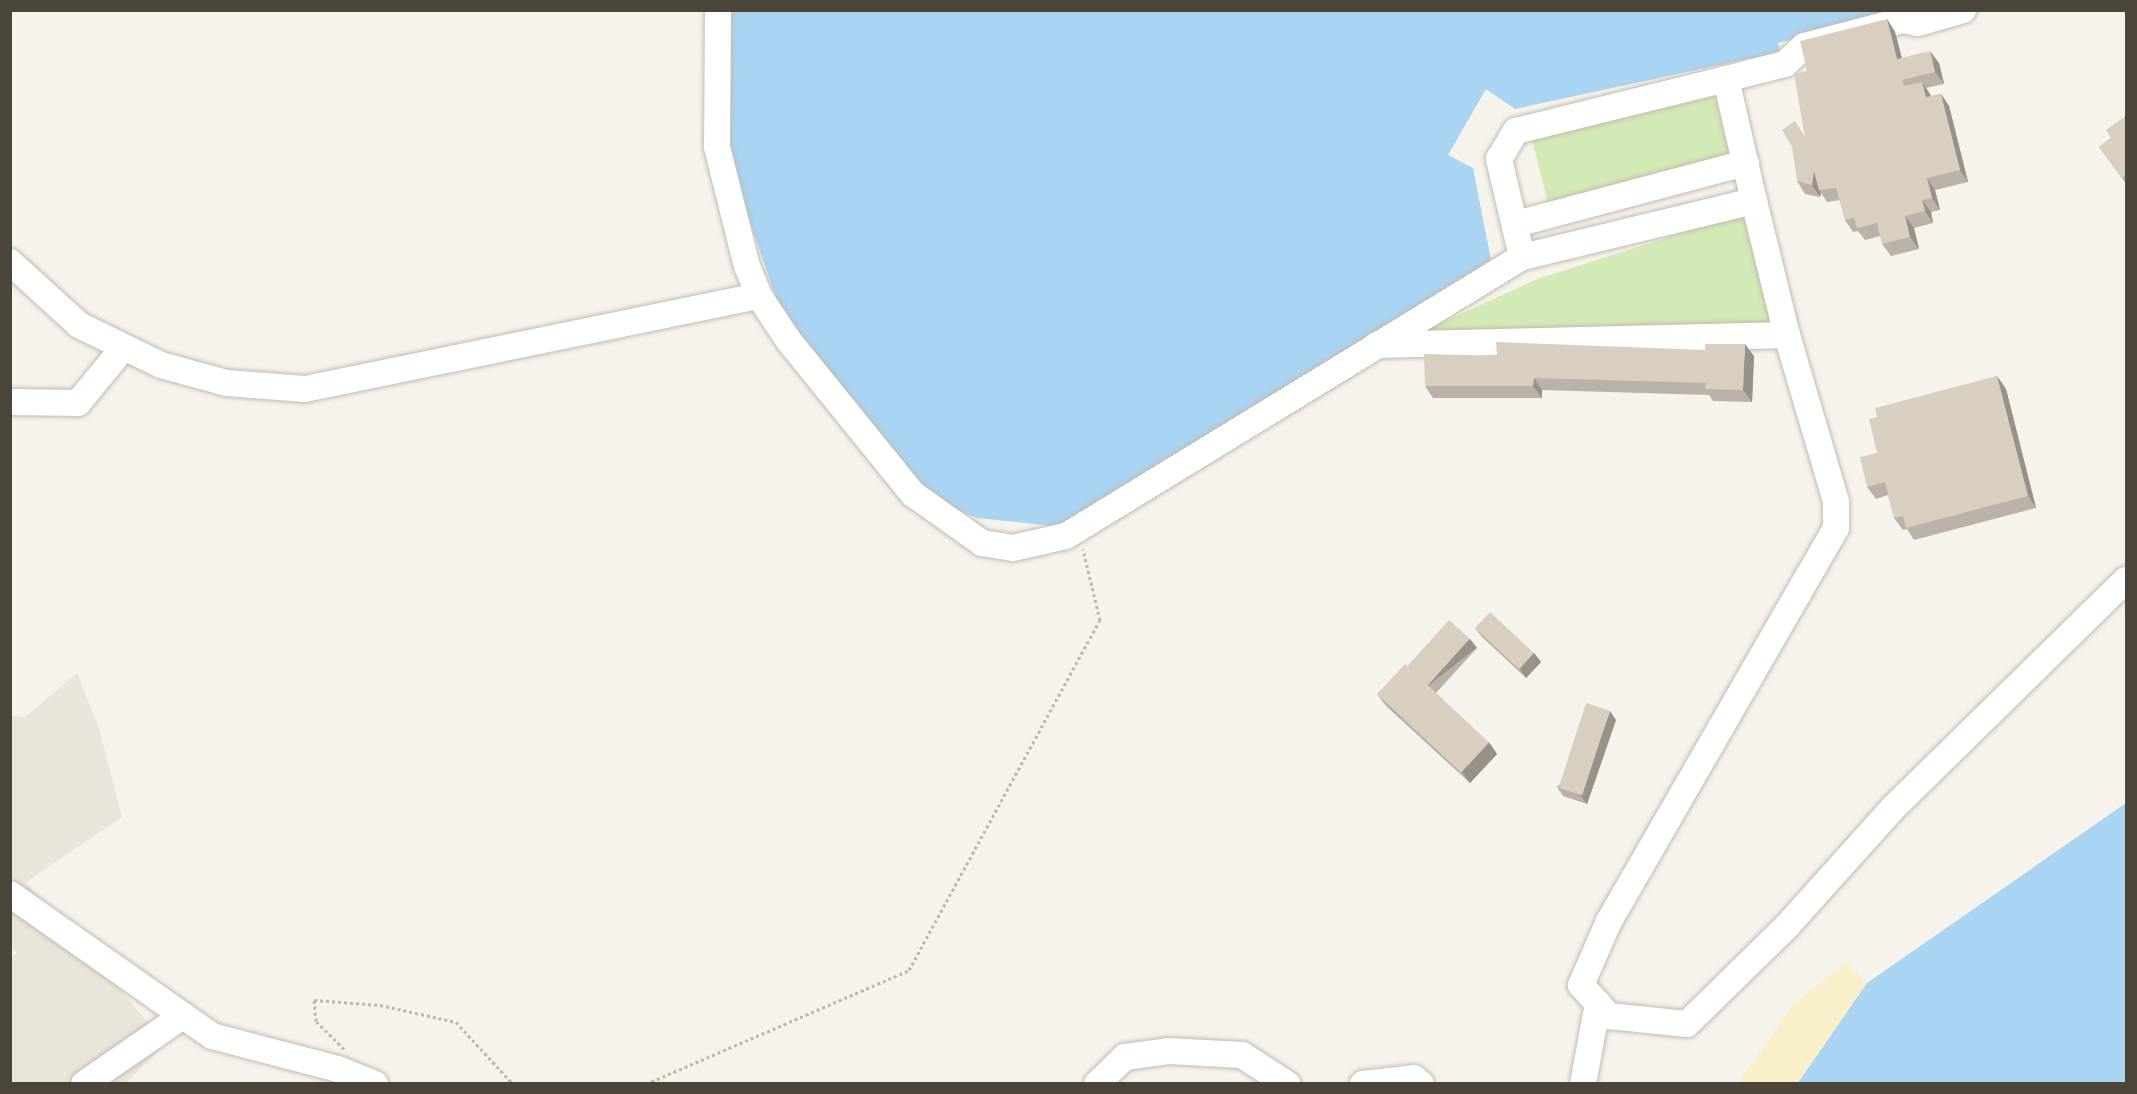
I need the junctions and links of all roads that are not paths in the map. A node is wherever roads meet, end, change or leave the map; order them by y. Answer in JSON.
{"nodes":[{"id":1,"x":718,"y":10,"type":"edge"},
{"id":2,"x":1963,"y":10,"type":"edge"},
{"id":3,"x":1726,"y":79,"type":"junction"},
{"id":4,"x":1746,"y":163,"type":"junction"},
{"id":5,"x":1754,"y":201,"type":"junction"},
{"id":6,"x":1516,"y":224,"type":"junction"},
{"id":7,"x":1522,"y":257,"type":"junction"},
{"id":8,"x":10,"y":262,"type":"edge"},
{"id":9,"x":759,"y":296,"type":"junction"},
{"id":10,"x":1787,"y":335,"type":"junction"},
{"id":11,"x":1376,"y":345,"type":"junction"},
{"id":12,"x":124,"y":347,"type":"junction"},
{"id":13,"x":10,"y":402,"type":"edge"},
{"id":14,"x":2127,"y":580,"type":"edge"},
{"id":15,"x":10,"y":894,"type":"edge"},
{"id":16,"x":1598,"y":1003,"type":"junction"},
{"id":17,"x":181,"y":1017,"type":"junction"},
{"id":18,"x":84,"y":1083,"type":"edge"},
{"id":19,"x":375,"y":1083,"type":"edge"},
{"id":20,"x":1097,"y":1083,"type":"edge"},
{"id":21,"x":1287,"y":1083,"type":"edge"},
{"id":22,"x":1363,"y":1083,"type":"edge"},
{"id":23,"x":1421,"y":1083,"type":"edge"},
{"id":24,"x":1583,"y":1083,"type":"edge"}],
"edges":[{"from":1,"to":9,"type":"street"},
{"from":2,"to":3,"type":"street"},
{"from":3,"to":4,"type":"street"},
{"from":3,"to":6,"type":"street"},
{"from":4,"to":5,"type":"street"},
{"from":4,"to":6,"type":"street"},
{"from":5,"to":7,"type":"street"},
{"from":5,"to":10,"type":"street"},
{"from":6,"to":7,"type":"street"},
{"from":7,"to":11,"type":"street"},
{"from":8,"to":12,"type":"street"},
{"from":9,"to":11,"type":"street"},
{"from":9,"to":12,"type":"street"},
{"from":10,"to":11,"type":"street"},
{"from":10,"to":16,"type":"street"},
{"from":12,"to":13,"type":"street"},
{"from":14,"to":16,"type":"street"},
{"from":15,"to":17,"type":"street"},
{"from":16,"to":24,"type":"street"},
{"from":17,"to":18,"type":"street"},
{"from":17,"to":19,"type":"street"},
{"from":20,"to":21,"type":"street"},
{"from":22,"to":23,"type":"street"}]}
